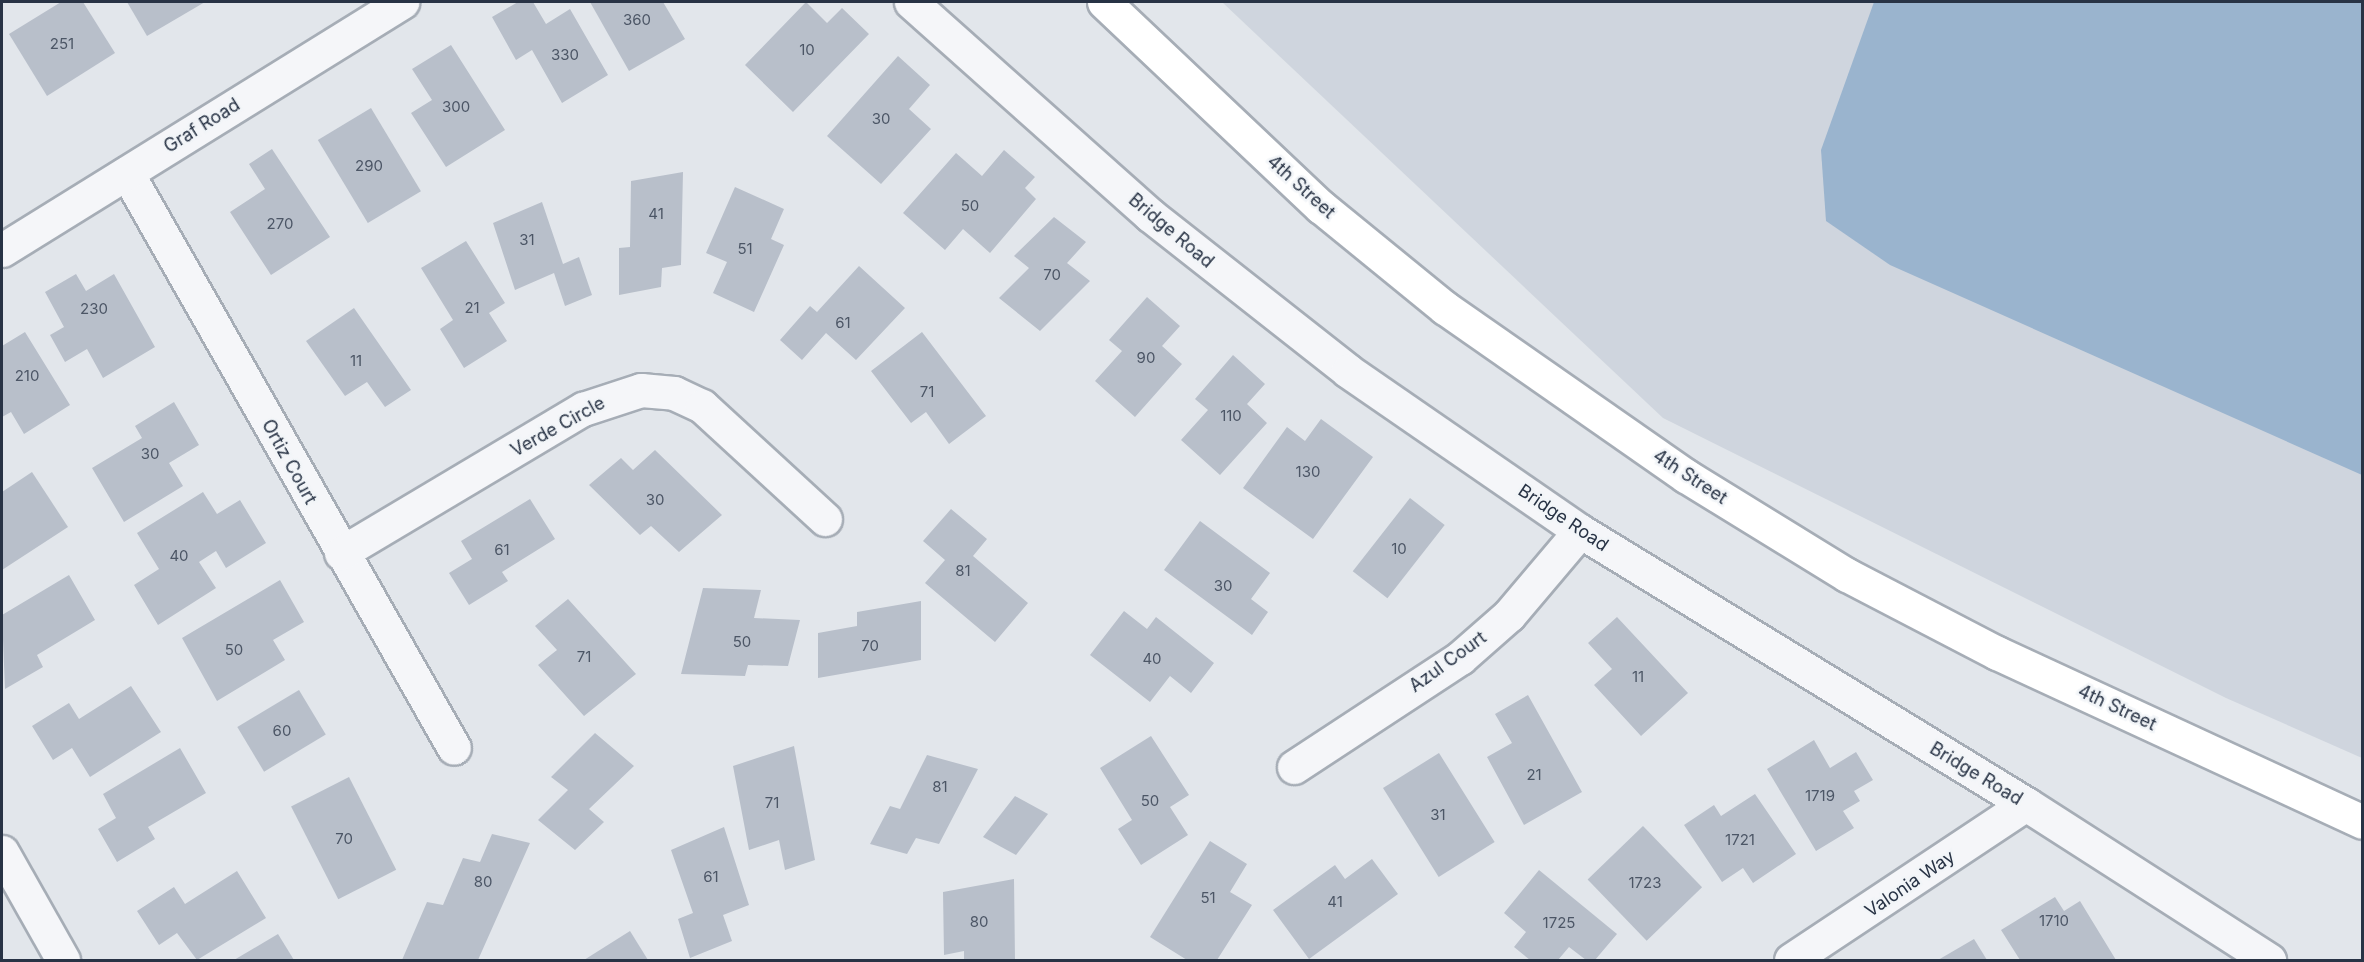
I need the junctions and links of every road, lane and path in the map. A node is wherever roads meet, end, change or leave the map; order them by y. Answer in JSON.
{"nodes":[{"id":1,"x":402,"y":2,"type":"edge"},
{"id":2,"x":911,"y":2,"type":"edge"},
{"id":3,"x":1104,"y":2,"type":"edge"},
{"id":4,"x":128,"y":173,"type":"junction"},
{"id":5,"x":2,"y":250,"type":"edge"},
{"id":6,"x":825,"y":519,"type":"dead end"},
{"id":7,"x":1580,"y":531,"type":"junction"},
{"id":8,"x":341,"y":553,"type":"junction"},
{"id":9,"x":454,"y":748,"type":"dead end"},
{"id":10,"x":1294,"y":767,"type":"dead end"},
{"id":11,"x":2026,"y":804,"type":"junction"},
{"id":12,"x":2362,"y":822,"type":"edge"},
{"id":13,"x":2,"y":852,"type":"edge"},
{"id":14,"x":57,"y":958,"type":"edge"},
{"id":15,"x":1791,"y":960,"type":"edge"},
{"id":16,"x":2269,"y":960,"type":"edge"}],
"edges":[{"from":1,"to":4,"type":"street","name":"Graf Road"},
{"from":2,"to":7,"type":"street","name":"Bridge Road"},
{"from":3,"to":12,"type":"main road","name":"4th Street"},
{"from":4,"to":5,"type":"street","name":"Graf Road"},
{"from":4,"to":8,"type":"street","name":"Ortiz Court"},
{"from":6,"to":8,"type":"street","name":"Verde Circle"},
{"from":7,"to":10,"type":"street","name":"Azul Court"},
{"from":7,"to":11,"type":"street","name":"Bridge Road"},
{"from":8,"to":9,"type":"street","name":"Ortiz Court"},
{"from":11,"to":15,"type":"street","name":"Valonia Way"},
{"from":11,"to":16,"type":"street","name":"Bridge Road"},
{"from":13,"to":14,"type":"street"}]}
